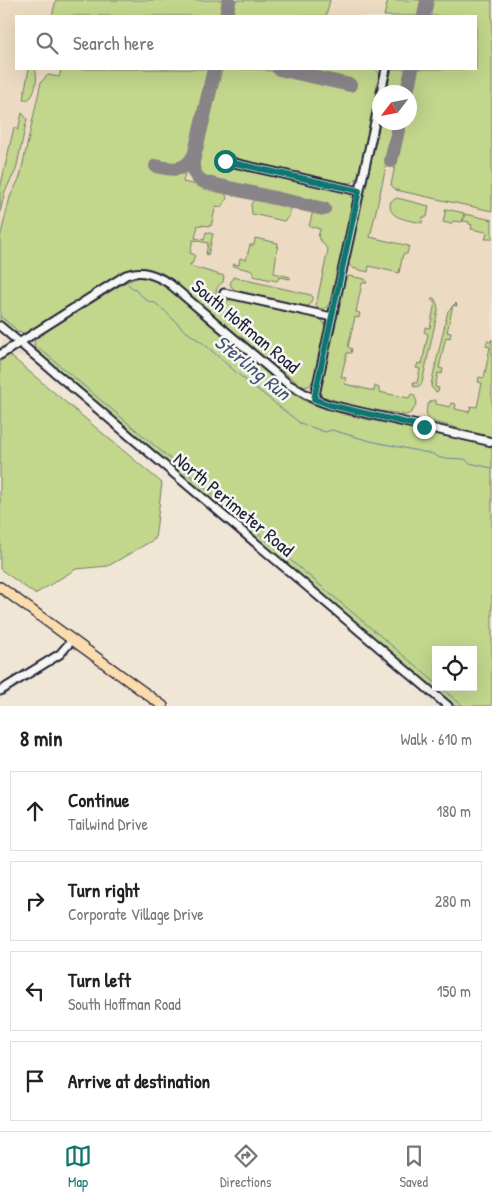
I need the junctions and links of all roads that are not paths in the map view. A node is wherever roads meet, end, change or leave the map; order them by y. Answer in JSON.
{"nodes":[{"id":1,"x":386,"y":70,"type":"edge"},
{"id":2,"x":383,"y":85,"type":"edge"},
{"id":3,"x":373,"y":130,"type":"edge"},
{"id":4,"x":225,"y":161,"type":"dead end"},
{"id":5,"x":359,"y":191,"type":"junction"},
{"id":6,"x":224,"y":293,"type":"dead end"},
{"id":7,"x":332,"y":317,"type":"junction"},
{"id":8,"x":0,"y":326,"type":"edge"},
{"id":9,"x":19,"y":343,"type":"junction"},
{"id":10,"x":0,"y":355,"type":"edge"},
{"id":11,"x":314,"y":399,"type":"junction"},
{"id":12,"x":492,"y":442,"type":"edge"},
{"id":13,"x":0,"y":587,"type":"edge"},
{"id":14,"x":72,"y":640,"type":"junction"},
{"id":15,"x":0,"y":691,"type":"edge"},
{"id":16,"x":163,"y":706,"type":"edge"},
{"id":17,"x":448,"y":706,"type":"edge"}],
"edges":[{"from":1,"to":2,"type":"street"},
{"from":3,"to":5,"type":"street"},
{"from":4,"to":5,"type":"street"},
{"from":5,"to":7,"type":"street"},
{"from":6,"to":7,"type":"street"},
{"from":7,"to":11,"type":"street"},
{"from":8,"to":9,"type":"street","name":"North Perimeter Road"},
{"from":9,"to":10,"type":"street","name":"South Hoffman Road"},
{"from":9,"to":11,"type":"street","name":"South Hoffman Road"},
{"from":9,"to":17,"type":"street","name":"North Perimeter Road"},
{"from":11,"to":12,"type":"street","name":"South Hoffman Road"},
{"from":13,"to":14,"type":"main road"},
{"from":14,"to":15,"type":"street"},
{"from":14,"to":16,"type":"main road"}]}
